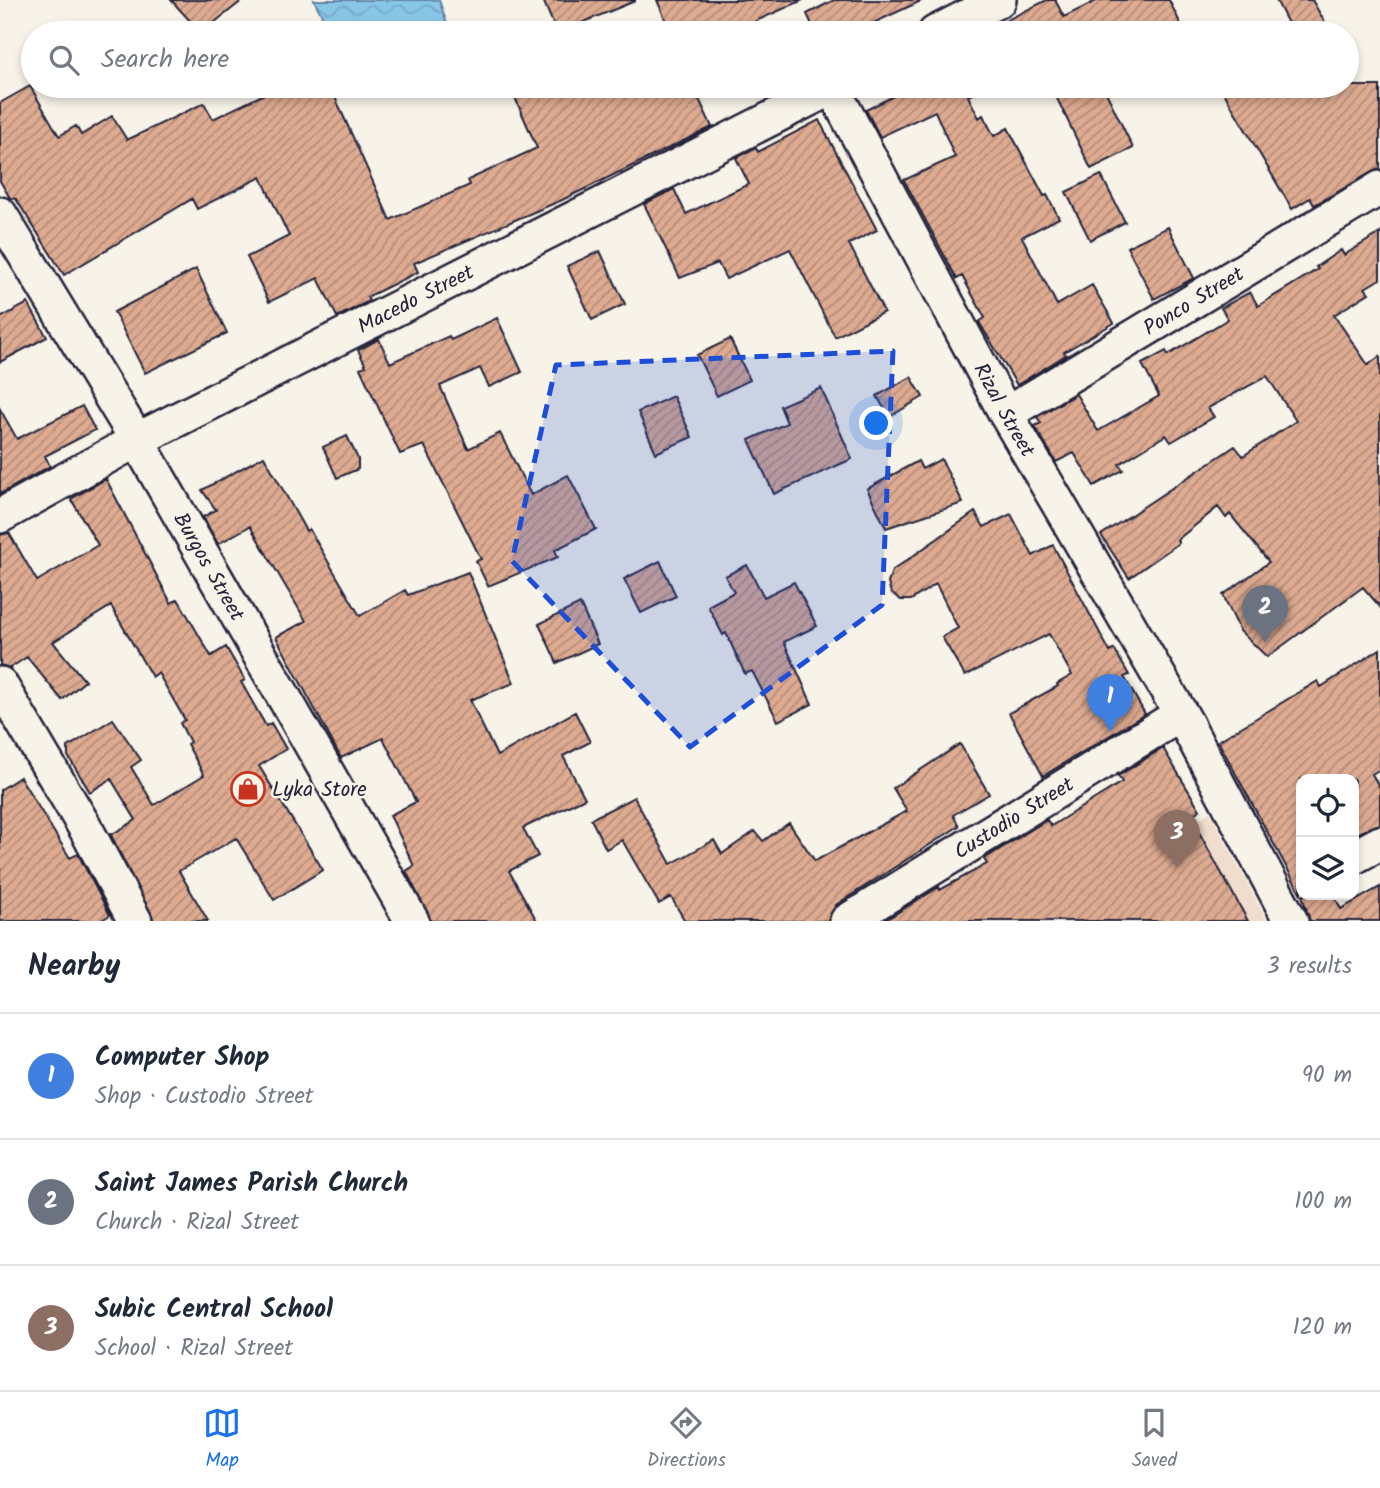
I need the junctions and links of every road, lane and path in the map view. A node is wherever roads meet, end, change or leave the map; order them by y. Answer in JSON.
{"nodes":[{"id":1,"x":999,"y":0,"type":"edge"},
{"id":2,"x":958,"y":21,"type":"edge"},
{"id":3,"x":809,"y":98,"type":"edge"},
{"id":4,"x":839,"y":98,"type":"edge"},
{"id":5,"x":1380,"y":188,"type":"edge"},
{"id":6,"x":0,"y":214,"type":"edge"},
{"id":7,"x":1006,"y":414,"type":"junction"},
{"id":8,"x":137,"y":440,"type":"junction"},
{"id":9,"x":0,"y":516,"type":"edge"},
{"id":10,"x":0,"y":684,"type":"edge"},
{"id":11,"x":1184,"y":720,"type":"junction"},
{"id":12,"x":1380,"y":843,"type":"edge"},
{"id":13,"x":1359,"y":854,"type":"edge"},
{"id":14,"x":1290,"y":901,"type":"edge"},
{"id":15,"x":135,"y":921,"type":"edge"},
{"id":16,"x":412,"y":921,"type":"edge"},
{"id":17,"x":847,"y":921,"type":"edge"}],
"edges":[{"from":1,"to":2,"type":"street"},
{"from":3,"to":8,"type":"street","name":"Macedo Street"},
{"from":4,"to":7,"type":"street","name":"Rizal Street"},
{"from":5,"to":7,"type":"street","name":"Ponco Street"},
{"from":6,"to":8,"type":"street","name":"Burgos Street"},
{"from":7,"to":11,"type":"street","name":"Rizal Street"},
{"from":8,"to":9,"type":"street","name":"Macedo Street"},
{"from":8,"to":16,"type":"street","name":"Burgos Street"},
{"from":10,"to":15,"type":"street"},
{"from":11,"to":14,"type":"street","name":"Rizal Street"},
{"from":11,"to":17,"type":"street","name":"Custodio Street"},
{"from":12,"to":13,"type":"street"}]}
